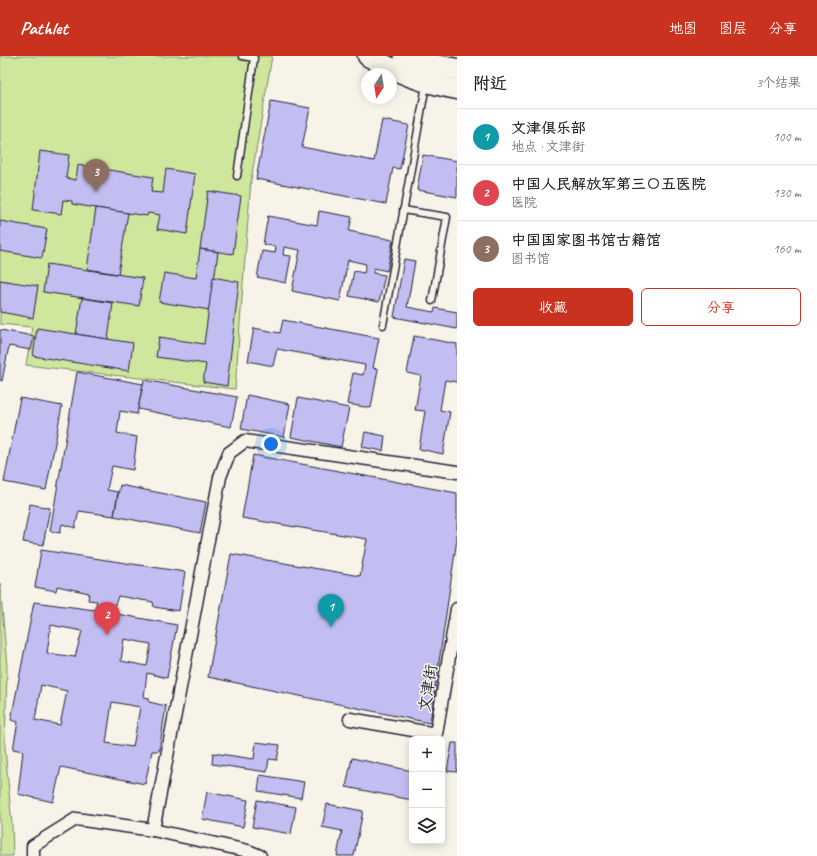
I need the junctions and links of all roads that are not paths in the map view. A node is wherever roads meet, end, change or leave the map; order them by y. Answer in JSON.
{"nodes":[{"id":1,"x":242,"y":56,"type":"edge"},
{"id":2,"x":368,"y":56,"type":"edge"},
{"id":3,"x":404,"y":56,"type":"edge"},
{"id":4,"x":457,"y":69,"type":"edge"},
{"id":5,"x":426,"y":83,"type":"junction"},
{"id":6,"x":457,"y":89,"type":"edge"},
{"id":7,"x":237,"y":176,"type":"dead end"},
{"id":8,"x":403,"y":210,"type":"junction"},
{"id":9,"x":432,"y":302,"type":"dead end"},
{"id":10,"x":383,"y":325,"type":"dead end"},
{"id":11,"x":457,"y":472,"type":"edge"},
{"id":12,"x":457,"y":609,"type":"edge"},
{"id":13,"x":350,"y":719,"type":"dead end"},
{"id":14,"x":153,"y":830,"type":"junction"},
{"id":15,"x":33,"y":856,"type":"edge"},
{"id":16,"x":260,"y":856,"type":"edge"}],
"edges":[{"from":1,"to":7,"type":"lane"},
{"from":2,"to":5,"type":"main road"},
{"from":3,"to":4,"type":"main road"},
{"from":5,"to":6,"type":"main road"},
{"from":5,"to":8,"type":"lane"},
{"from":8,"to":9,"type":"lane"},
{"from":8,"to":10,"type":"lane"},
{"from":11,"to":14,"type":"street"},
{"from":12,"to":13,"type":"street","name":"文津街"},
{"from":14,"to":15,"type":"street"},
{"from":14,"to":16,"type":"street"}]}
